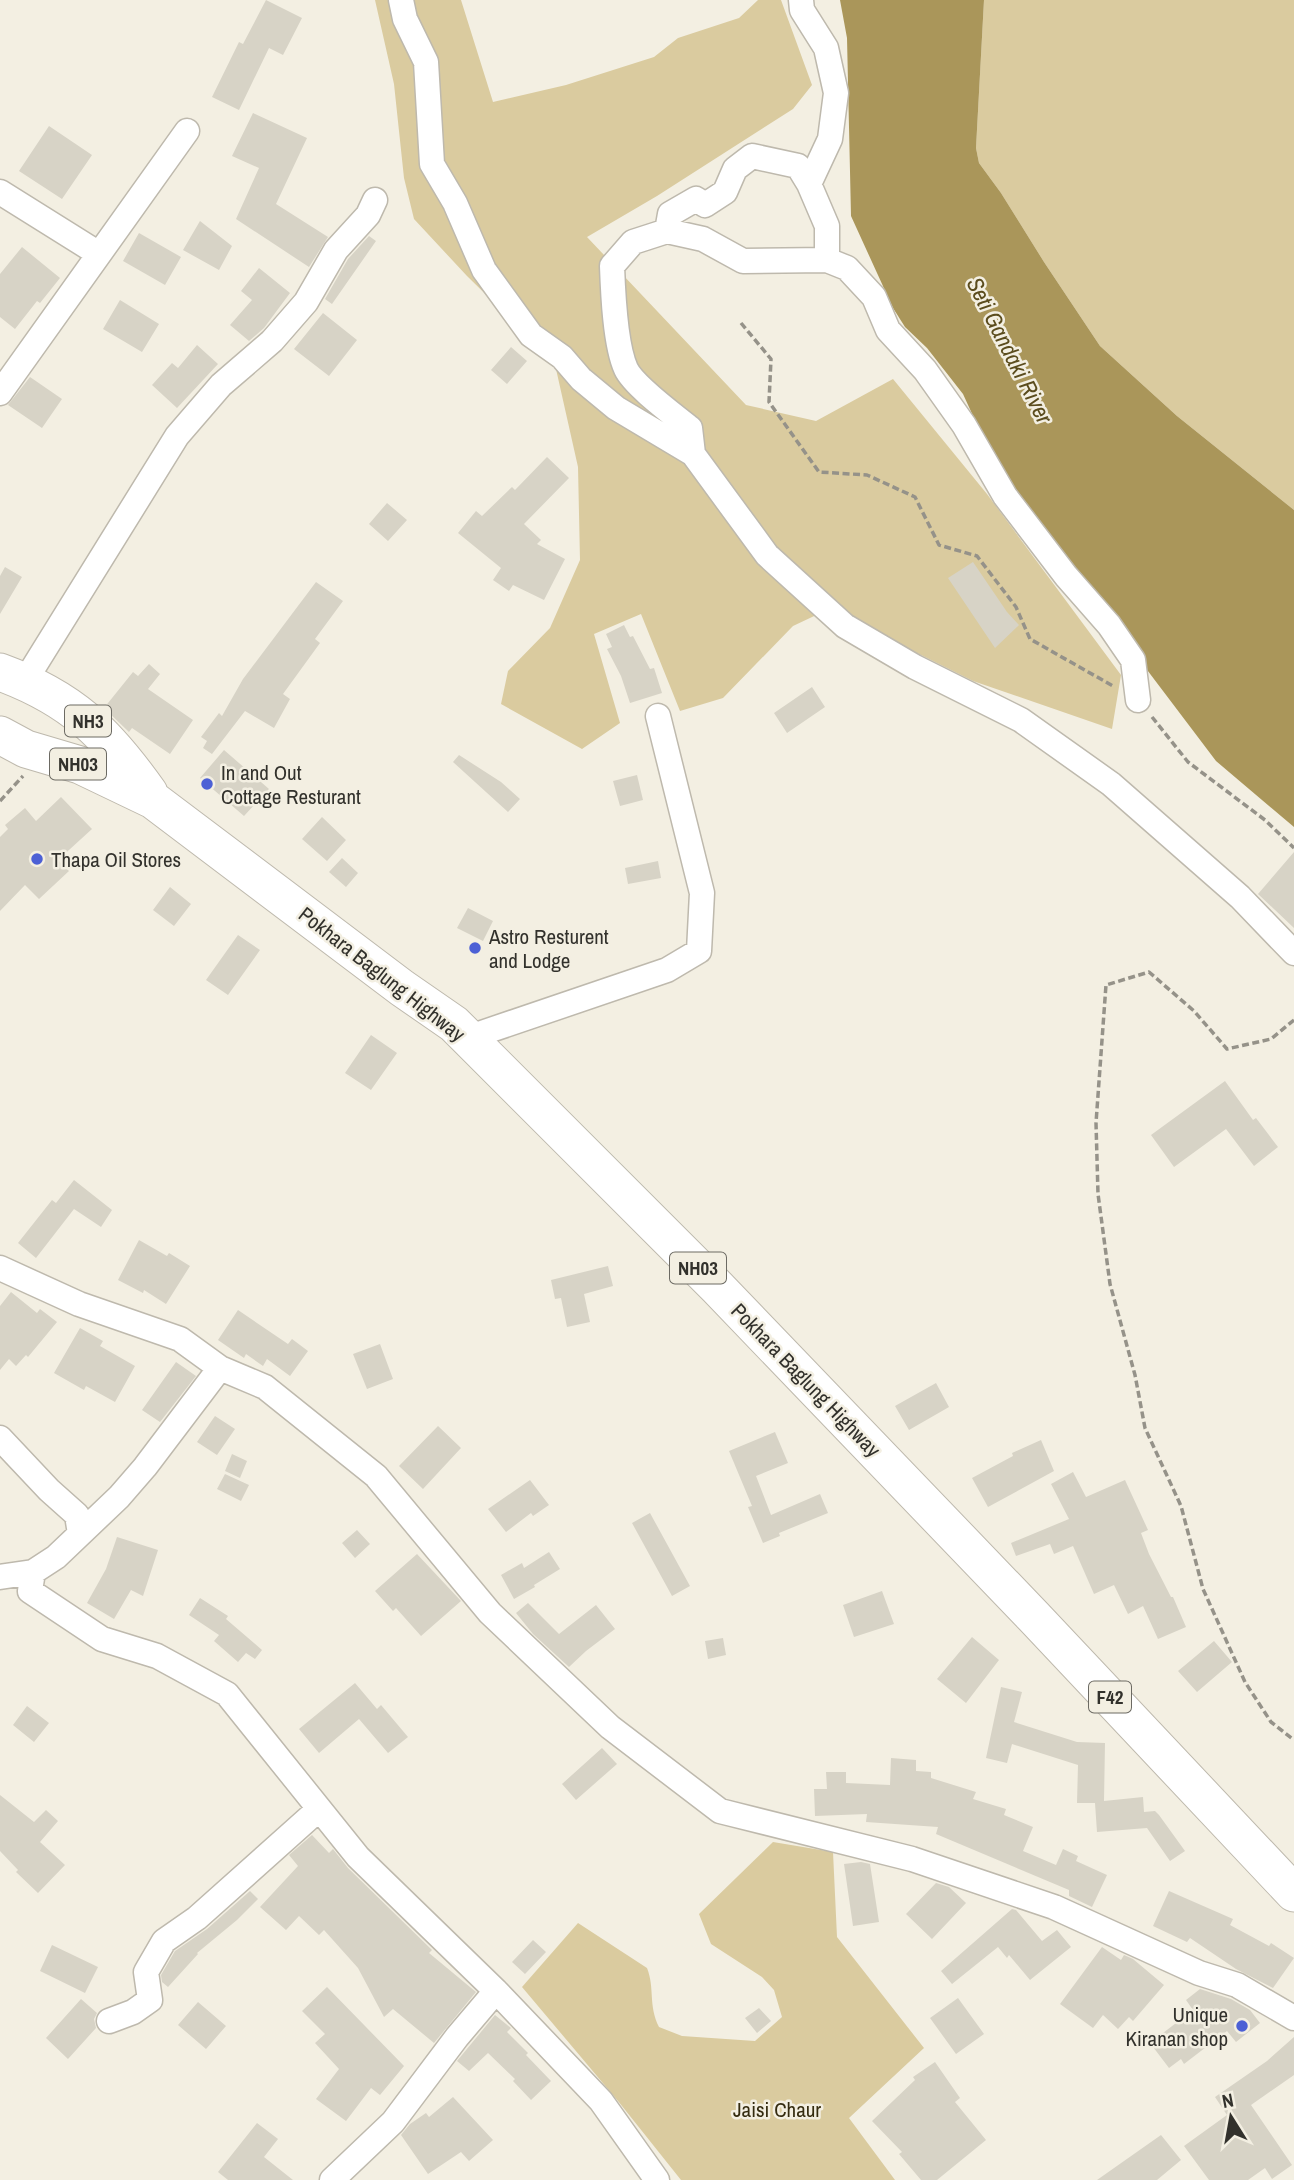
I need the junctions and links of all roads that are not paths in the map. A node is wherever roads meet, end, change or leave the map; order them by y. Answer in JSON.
{"nodes":[{"id":1,"x":401,"y":0,"type":"edge"},
{"id":2,"x":801,"y":0,"type":"edge"},
{"id":3,"x":187,"y":131,"type":"dead end"},
{"id":4,"x":809,"y":184,"type":"junction"},
{"id":5,"x":0,"y":192,"type":"edge"},
{"id":6,"x":375,"y":200,"type":"dead end"},
{"id":7,"x":667,"y":231,"type":"junction"},
{"id":8,"x":99,"y":254,"type":"junction"},
{"id":9,"x":827,"y":260,"type":"junction"},
{"id":10,"x":0,"y":393,"type":"edge"},
{"id":11,"x":693,"y":454,"type":"junction"},
{"id":12,"x":13,"y":677,"type":"edge"},
{"id":13,"x":1138,"y":700,"type":"road end"},
{"id":14,"x":658,"y":716,"type":"dead end"},
{"id":15,"x":0,"y":735,"type":"edge"},
{"id":16,"x":153,"y":800,"type":"junction"},
{"id":17,"x":1294,"y":953,"type":"edge"},
{"id":18,"x":467,"y":1038,"type":"junction"},
{"id":19,"x":0,"y":1268,"type":"edge"},
{"id":20,"x":220,"y":1367,"type":"junction"},
{"id":21,"x":0,"y":1438,"type":"edge"},
{"id":22,"x":925,"y":1503,"type":"joint"},
{"id":23,"x":80,"y":1534,"type":"junction"},
{"id":24,"x":33,"y":1572,"type":"junction"},
{"id":25,"x":0,"y":1577,"type":"edge"},
{"id":26,"x":319,"y":1809,"type":"junction"},
{"id":27,"x":1294,"y":1893,"type":"edge"},
{"id":28,"x":496,"y":1991,"type":"junction"},
{"id":29,"x":1294,"y":2018,"type":"edge"},
{"id":30,"x":109,"y":2021,"type":"dead end"},
{"id":31,"x":332,"y":2180,"type":"edge"},
{"id":32,"x":657,"y":2180,"type":"edge"}],
"edges":[{"from":1,"to":11,"type":"street"},
{"from":2,"to":4,"type":"street"},
{"from":3,"to":8,"type":"street"},
{"from":4,"to":7,"type":"street"},
{"from":4,"to":9,"type":"street"},
{"from":5,"to":8,"type":"street"},
{"from":6,"to":12,"type":"street"},
{"from":7,"to":9,"type":"street"},
{"from":7,"to":11,"type":"street"},
{"from":8,"to":10,"type":"street"},
{"from":9,"to":13,"type":"street"},
{"from":11,"to":17,"type":"street"},
{"from":12,"to":16,"type":"highway","name":"Pokhara Baglung Highway","number":"NH3"},
{"from":14,"to":18,"type":"street"},
{"from":15,"to":16,"type":"highway","name":"Pokhara Baglung Highway","number":"NH03"},
{"from":16,"to":18,"type":"highway","name":"Pokhara Baglung Highway","number":"NH03"},
{"from":18,"to":22,"type":"highway","name":"Pokhara Baglung Highway","number":"NH03"},
{"from":19,"to":20,"type":"street"},
{"from":20,"to":23,"type":"street"},
{"from":20,"to":29,"type":"street"},
{"from":21,"to":23,"type":"street"},
{"from":22,"to":27,"type":"highway","name":"Pokhara Baglung Highway","number":"F42"},
{"from":23,"to":24,"type":"street"},
{"from":24,"to":25,"type":"street"},
{"from":24,"to":26,"type":"street"},
{"from":26,"to":28,"type":"street"},
{"from":26,"to":30,"type":"street"},
{"from":28,"to":31,"type":"street"},
{"from":28,"to":32,"type":"street"}]}
